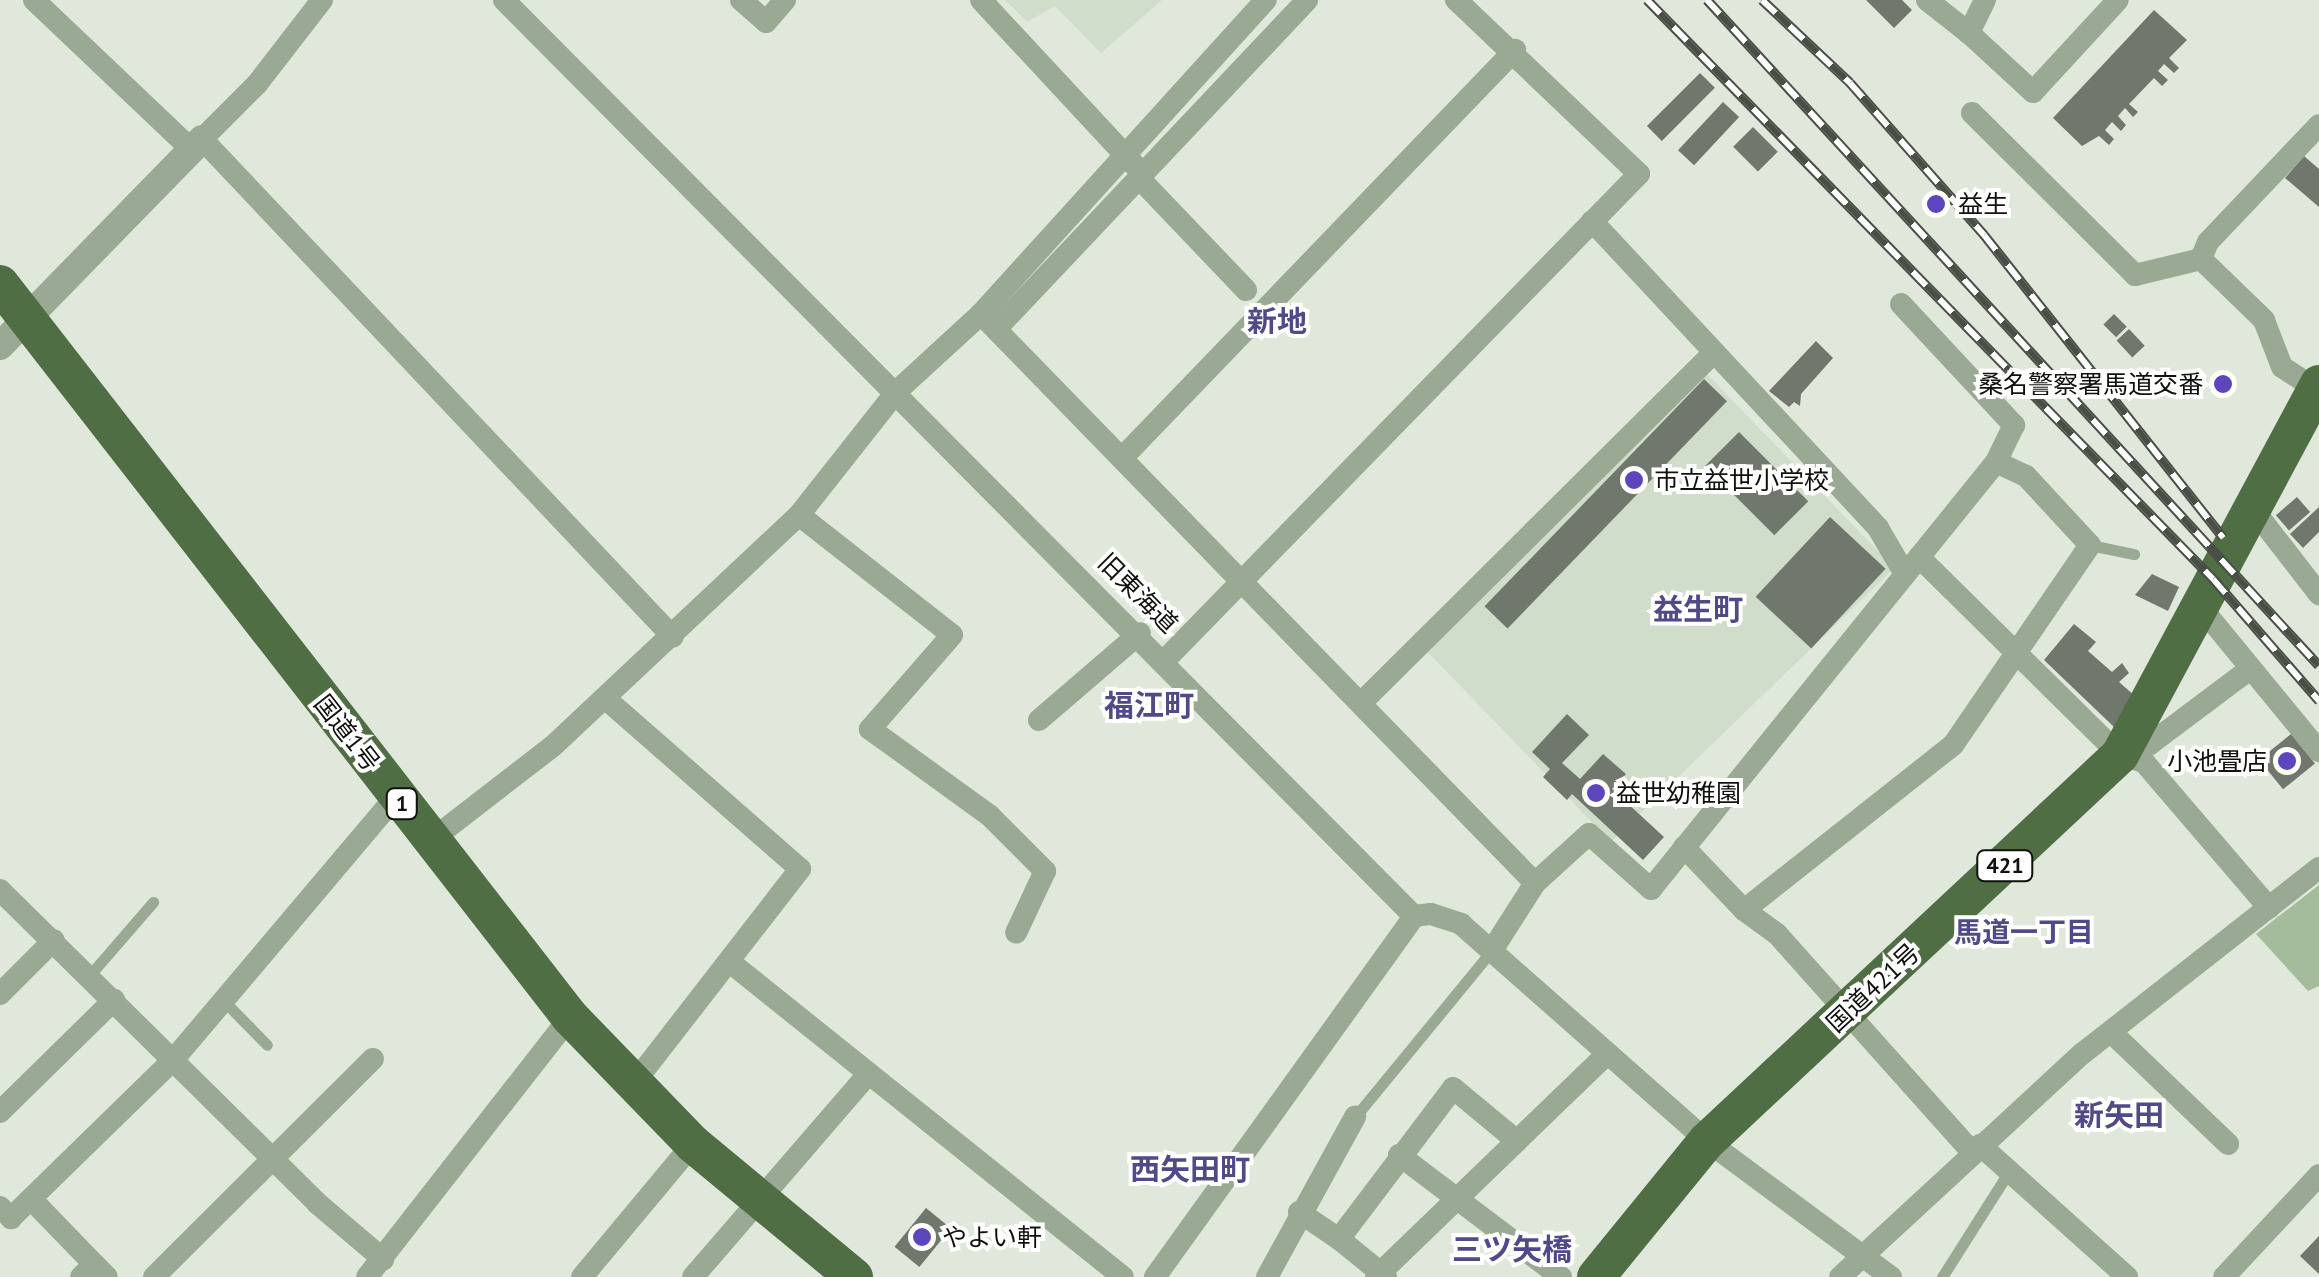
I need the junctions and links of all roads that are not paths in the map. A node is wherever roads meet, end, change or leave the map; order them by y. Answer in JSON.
{"nodes":[{"id":1,"x":34,"y":0,"type":"edge"},
{"id":2,"x":322,"y":0,"type":"edge"},
{"id":3,"x":504,"y":0,"type":"edge"},
{"id":4,"x":741,"y":0,"type":"edge"},
{"id":5,"x":786,"y":0,"type":"edge"},
{"id":6,"x":981,"y":0,"type":"edge"},
{"id":7,"x":1266,"y":0,"type":"edge"},
{"id":8,"x":1307,"y":0,"type":"edge"},
{"id":9,"x":1456,"y":0,"type":"edge"},
{"id":10,"x":1927,"y":0,"type":"edge"},
{"id":11,"x":1985,"y":0,"type":"edge"},
{"id":12,"x":2118,"y":0,"type":"edge"},
{"id":13,"x":1968,"y":33,"type":"junction"},
{"id":14,"x":1514,"y":50,"type":"junction"},
{"id":15,"x":1972,"y":113,"type":"dead end"},
{"id":16,"x":2319,"y":125,"type":"edge"},
{"id":17,"x":196,"y":144,"type":"junction"},
{"id":18,"x":1136,"y":170,"type":"junction"},
{"id":19,"x":1592,"y":222,"type":"junction"},
{"id":20,"x":2202,"y":258,"type":"junction"},
{"id":21,"x":0,"y":284,"type":"edge"},
{"id":22,"x":1246,"y":290,"type":"dead end"},
{"id":23,"x":1901,"y":304,"type":"dead end"},
{"id":24,"x":26,"y":317,"type":"junction"},
{"id":25,"x":990,"y":321,"type":"junction"},
{"id":26,"x":0,"y":346,"type":"edge"},
{"id":27,"x":1714,"y":352,"type":"junction"},
{"id":28,"x":2318,"y":386,"type":"edge"},
{"id":29,"x":897,"y":391,"type":"junction"},
{"id":30,"x":1124,"y":456,"type":"junction"},
{"id":31,"x":1996,"y":462,"type":"junction"},
{"id":32,"x":2253,"y":509,"type":"junction"},
{"id":33,"x":798,"y":515,"type":"junction"},
{"id":34,"x":2090,"y":546,"type":"junction"},
{"id":35,"x":2134,"y":554,"type":"dead end"},
{"id":36,"x":1912,"y":565,"type":"junction"},
{"id":37,"x":1244,"y":578,"type":"junction"},
{"id":38,"x":2319,"y":594,"type":"edge"},
{"id":39,"x":2199,"y":605,"type":"junction"},
{"id":40,"x":1140,"y":634,"type":"junction"},
{"id":41,"x":672,"y":637,"type":"junction"},
{"id":42,"x":2015,"y":657,"type":"junction"},
{"id":43,"x":1165,"y":660,"type":"junction"},
{"id":44,"x":2250,"y":668,"type":"junction"},
{"id":45,"x":606,"y":698,"type":"junction"},
{"id":46,"x":1362,"y":702,"type":"junction"},
{"id":47,"x":1039,"y":720,"type":"dead end"},
{"id":48,"x":2123,"y":750,"type":"junction"},
{"id":49,"x":2319,"y":751,"type":"edge"},
{"id":50,"x":396,"y":796,"type":"junction"},
{"id":51,"x":430,"y":841,"type":"junction"},
{"id":52,"x":1684,"y":847,"type":"junction"},
{"id":53,"x":2319,"y":868,"type":"edge"},
{"id":54,"x":1535,"y":882,"type":"junction"},
{"id":55,"x":0,"y":890,"type":"edge"},
{"id":56,"x":153,"y":902,"type":"dead end"},
{"id":57,"x":2269,"y":908,"type":"junction"},
{"id":58,"x":1744,"y":910,"type":"junction"},
{"id":59,"x":1414,"y":916,"type":"junction"},
{"id":60,"x":1016,"y":933,"type":"dead end"},
{"id":61,"x":54,"y":940,"type":"junction"},
{"id":62,"x":1493,"y":949,"type":"junction"},
{"id":63,"x":732,"y":963,"type":"junction"},
{"id":64,"x":89,"y":976,"type":"junction"},
{"id":65,"x":0,"y":994,"type":"edge"},
{"id":66,"x":222,"y":999,"type":"junction"},
{"id":67,"x":114,"y":1000,"type":"junction"},
{"id":68,"x":1844,"y":1014,"type":"junction"},
{"id":69,"x":570,"y":1017,"type":"junction"},
{"id":70,"x":2111,"y":1032,"type":"junction"},
{"id":71,"x":267,"y":1044,"type":"dead end"},
{"id":72,"x":1608,"y":1053,"type":"junction"},
{"id":73,"x":174,"y":1059,"type":"junction"},
{"id":74,"x":374,"y":1059,"type":"dead end"},
{"id":75,"x":868,"y":1074,"type":"junction"},
{"id":76,"x":634,"y":1083,"type":"junction"},
{"id":77,"x":0,"y":1112,"type":"edge"},
{"id":78,"x":1355,"y":1117,"type":"joint"},
{"id":79,"x":1707,"y":1141,"type":"junction"},
{"id":80,"x":1517,"y":1142,"type":"junction"},
{"id":81,"x":693,"y":1144,"type":"junction"},
{"id":82,"x":2228,"y":1144,"type":"dead end"},
{"id":83,"x":1976,"y":1149,"type":"junction"},
{"id":84,"x":1399,"y":1155,"type":"junction"},
{"id":85,"x":274,"y":1159,"type":"junction"},
{"id":86,"x":2010,"y":1170,"type":"junction"},
{"id":87,"x":2319,"y":1175,"type":"edge"},
{"id":88,"x":31,"y":1199,"type":"junction"},
{"id":89,"x":1457,"y":1199,"type":"junction"},
{"id":90,"x":758,"y":1200,"type":"junction"},
{"id":91,"x":0,"y":1208,"type":"edge"},
{"id":92,"x":1299,"y":1212,"type":"junction"},
{"id":93,"x":1340,"y":1239,"type":"junction"},
{"id":94,"x":1860,"y":1253,"type":"junction"},
{"id":95,"x":375,"y":1268,"type":"edge"},
{"id":96,"x":94,"y":1273,"type":"edge"},
{"id":97,"x":1381,"y":1275,"type":"edge"},
{"id":98,"x":154,"y":1277,"type":"edge"},
{"id":99,"x":582,"y":1277,"type":"edge"},
{"id":100,"x":692,"y":1277,"type":"edge"},
{"id":101,"x":854,"y":1277,"type":"edge"},
{"id":102,"x":1123,"y":1277,"type":"edge"},
{"id":103,"x":1155,"y":1277,"type":"edge"},
{"id":104,"x":1266,"y":1277,"type":"edge"},
{"id":105,"x":1560,"y":1277,"type":"edge"},
{"id":106,"x":1596,"y":1277,"type":"edge"},
{"id":107,"x":1840,"y":1277,"type":"edge"},
{"id":108,"x":1892,"y":1277,"type":"edge"},
{"id":109,"x":1942,"y":1277,"type":"edge"},
{"id":110,"x":2127,"y":1277,"type":"edge"},
{"id":111,"x":2224,"y":1277,"type":"edge"}],
"edges":[{"from":1,"to":17,"type":"street"},
{"from":2,"to":17,"type":"street"},
{"from":3,"to":29,"type":"street","name":"旧東海道"},
{"from":4,"to":5,"type":"street"},
{"from":6,"to":18,"type":"street"},
{"from":7,"to":18,"type":"street"},
{"from":8,"to":18,"type":"street"},
{"from":9,"to":14,"type":"street"},
{"from":10,"to":13,"type":"street"},
{"from":11,"to":13,"type":"street"},
{"from":12,"to":13,"type":"street"},
{"from":14,"to":19,"type":"street"},
{"from":14,"to":30,"type":"street"},
{"from":15,"to":20,"type":"street"},
{"from":16,"to":20,"type":"street"},
{"from":17,"to":24,"type":"street"},
{"from":17,"to":41,"type":"street"},
{"from":18,"to":22,"type":"street"},
{"from":18,"to":25,"type":"street"},
{"from":19,"to":27,"type":"street"},
{"from":19,"to":37,"type":"street"},
{"from":20,"to":28,"type":"street"},
{"from":21,"to":24,"type":"highway","name":"国道1号","number":"1"},
{"from":23,"to":31,"type":"street"},
{"from":24,"to":26,"type":"street"},
{"from":24,"to":50,"type":"highway","name":"国道1号","number":"1"},
{"from":25,"to":29,"type":"street"},
{"from":25,"to":30,"type":"street"},
{"from":27,"to":36,"type":"street"},
{"from":27,"to":46,"type":"street"},
{"from":28,"to":32,"type":"highway","name":"国道421号","number":"421"},
{"from":29,"to":33,"type":"street"},
{"from":29,"to":40,"type":"street","name":"旧東海道"},
{"from":30,"to":37,"type":"street"},
{"from":31,"to":34,"type":"street"},
{"from":31,"to":36,"type":"street"},
{"from":32,"to":38,"type":"street"},
{"from":32,"to":39,"type":"highway","name":"国道421号","number":"421"},
{"from":33,"to":41,"type":"street"},
{"from":33,"to":60,"type":"street"},
{"from":34,"to":35,"type":"lane"},
{"from":34,"to":42,"type":"street"},
{"from":36,"to":42,"type":"street"},
{"from":36,"to":52,"type":"street"},
{"from":37,"to":43,"type":"street"},
{"from":37,"to":46,"type":"street"},
{"from":39,"to":44,"type":"street"},
{"from":39,"to":48,"type":"highway","name":"国道421号","number":"421"},
{"from":40,"to":43,"type":"street","name":"旧東海道"},
{"from":40,"to":47,"type":"street"},
{"from":41,"to":45,"type":"street"},
{"from":42,"to":48,"type":"street"},
{"from":42,"to":58,"type":"street"},
{"from":43,"to":59,"type":"street","name":"旧東海道"},
{"from":44,"to":48,"type":"street"},
{"from":44,"to":49,"type":"street"},
{"from":45,"to":51,"type":"street"},
{"from":45,"to":63,"type":"street"},
{"from":46,"to":54,"type":"street"},
{"from":48,"to":57,"type":"street"},
{"from":48,"to":68,"type":"highway","name":"国道421号","number":"421"},
{"from":50,"to":51,"type":"highway","name":"国道1号","number":"1"},
{"from":50,"to":66,"type":"street"},
{"from":51,"to":69,"type":"highway","name":"国道1号","number":"1"},
{"from":52,"to":54,"type":"street"},
{"from":52,"to":58,"type":"street"},
{"from":53,"to":57,"type":"street"},
{"from":54,"to":62,"type":"street"},
{"from":55,"to":61,"type":"street"},
{"from":56,"to":64,"type":"lane"},
{"from":57,"to":70,"type":"street"},
{"from":58,"to":68,"type":"street"},
{"from":59,"to":62,"type":"street"},
{"from":59,"to":103,"type":"street"},
{"from":61,"to":64,"type":"street"},
{"from":61,"to":65,"type":"street"},
{"from":62,"to":72,"type":"street"},
{"from":62,"to":78,"type":"lane"},
{"from":63,"to":75,"type":"street"},
{"from":63,"to":76,"type":"street"},
{"from":64,"to":67,"type":"street"},
{"from":66,"to":71,"type":"lane"},
{"from":66,"to":73,"type":"street"},
{"from":67,"to":73,"type":"street"},
{"from":67,"to":77,"type":"street"},
{"from":68,"to":79,"type":"highway","name":"国道421号","number":"421"},
{"from":68,"to":83,"type":"street"},
{"from":69,"to":76,"type":"highway","name":"国道1号","number":"1"},
{"from":69,"to":95,"type":"street"},
{"from":70,"to":82,"type":"street"},
{"from":70,"to":83,"type":"street"},
{"from":72,"to":79,"type":"street"},
{"from":72,"to":80,"type":"street"},
{"from":73,"to":85,"type":"street"},
{"from":73,"to":88,"type":"street"},
{"from":74,"to":85,"type":"street"},
{"from":75,"to":90,"type":"street"},
{"from":75,"to":102,"type":"street"},
{"from":76,"to":81,"type":"highway","name":"国道1号","number":"1"},
{"from":78,"to":92,"type":"street"},
{"from":79,"to":94,"type":"street"},
{"from":79,"to":106,"type":"highway","name":"国道421号","number":"421"},
{"from":80,"to":84,"type":"street"},
{"from":80,"to":89,"type":"street"},
{"from":81,"to":90,"type":"highway","name":"国道1号","number":"1"},
{"from":81,"to":99,"type":"street"},
{"from":83,"to":86,"type":"street"},
{"from":83,"to":94,"type":"street"},
{"from":84,"to":89,"type":"street"},
{"from":84,"to":93,"type":"street"},
{"from":85,"to":95,"type":"street"},
{"from":85,"to":98,"type":"street"},
{"from":86,"to":109,"type":"lane"},
{"from":86,"to":110,"type":"street"},
{"from":87,"to":111,"type":"street"},
{"from":88,"to":91,"type":"street"},
{"from":88,"to":96,"type":"street"},
{"from":89,"to":97,"type":"street"},
{"from":89,"to":105,"type":"street"},
{"from":90,"to":100,"type":"street"},
{"from":90,"to":101,"type":"highway","name":"国道1号","number":"1"},
{"from":92,"to":93,"type":"street"},
{"from":92,"to":104,"type":"street"},
{"from":93,"to":97,"type":"street"},
{"from":94,"to":107,"type":"street"},
{"from":94,"to":108,"type":"street"}]}
